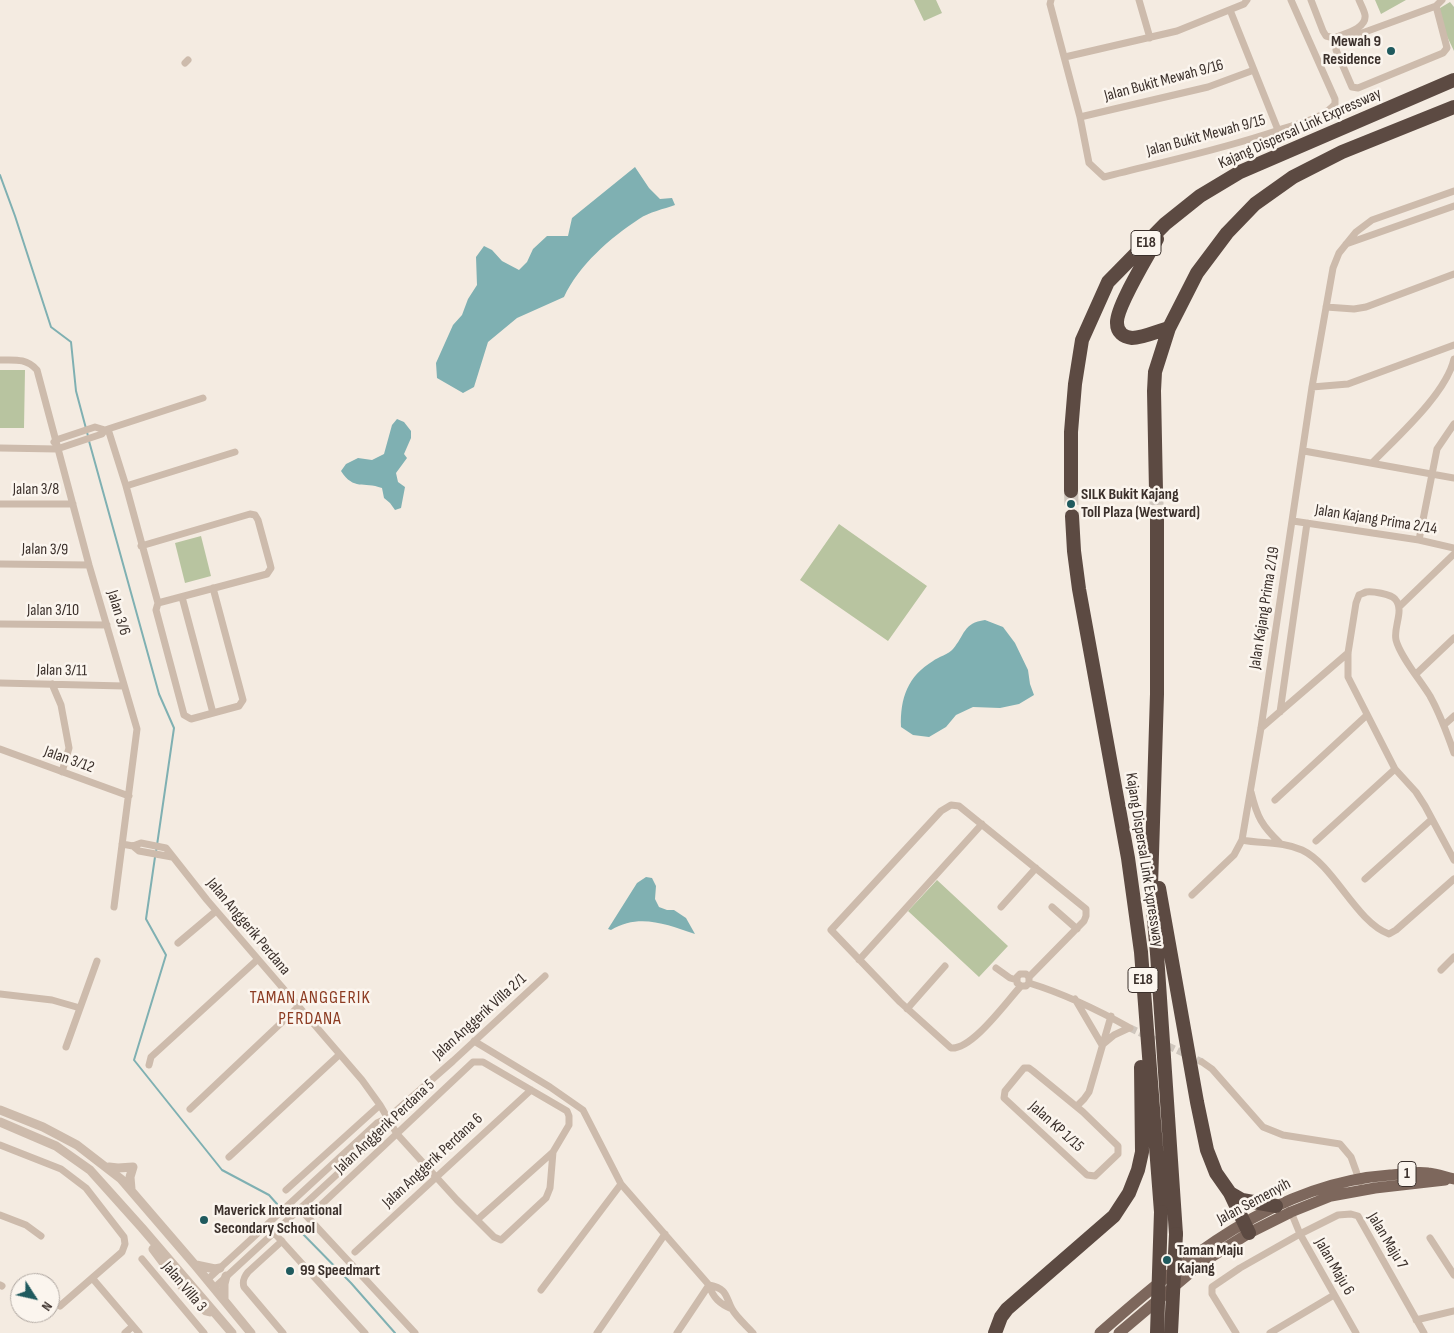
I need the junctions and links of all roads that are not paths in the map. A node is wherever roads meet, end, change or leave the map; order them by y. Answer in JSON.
{"nodes":[{"id":1,"x":1051,"y":0,"type":"edge"},
{"id":2,"x":1139,"y":0,"type":"edge"},
{"id":3,"x":1247,"y":0,"type":"edge"},
{"id":4,"x":1291,"y":0,"type":"edge"},
{"id":5,"x":1311,"y":0,"type":"edge"},
{"id":6,"x":1359,"y":0,"type":"edge"},
{"id":7,"x":1442,"y":0,"type":"edge"},
{"id":8,"x":1436,"y":6,"type":"junction"},
{"id":9,"x":1230,"y":10,"type":"junction"},
{"id":10,"x":1150,"y":38,"type":"junction"},
{"id":11,"x":1065,"y":57,"type":"junction"},
{"id":12,"x":1254,"y":70,"type":"junction"},
{"id":13,"x":1454,"y":80,"type":"edge"},
{"id":14,"x":1454,"y":107,"type":"edge"},
{"id":15,"x":1080,"y":116,"type":"junction"},
{"id":16,"x":1278,"y":130,"type":"junction"},
{"id":17,"x":1454,"y":191,"type":"edge"},
{"id":18,"x":1454,"y":206,"type":"edge"},
{"id":19,"x":1165,"y":224,"type":"junction"},
{"id":20,"x":1346,"y":244,"type":"junction"},
{"id":21,"x":1454,"y":274,"type":"edge"},
{"id":22,"x":1326,"y":307,"type":"junction"},
{"id":23,"x":1169,"y":328,"type":"junction"},
{"id":24,"x":1454,"y":345,"type":"edge"},
{"id":25,"x":1454,"y":359,"type":"edge"},
{"id":26,"x":0,"y":360,"type":"edge"},
{"id":27,"x":1312,"y":387,"type":"junction"},
{"id":28,"x":203,"y":398,"type":"dead end"},
{"id":29,"x":1454,"y":424,"type":"edge"},
{"id":30,"x":107,"y":429,"type":"junction"},
{"id":31,"x":56,"y":440,"type":"junction"},
{"id":32,"x":0,"y":448,"type":"edge"},
{"id":33,"x":53,"y":449,"type":"junction"},
{"id":34,"x":1304,"y":451,"type":"junction"},
{"id":35,"x":235,"y":452,"type":"dead end"},
{"id":36,"x":1372,"y":462,"type":"junction"},
{"id":37,"x":1432,"y":474,"type":"junction"},
{"id":38,"x":1454,"y":478,"type":"edge"},
{"id":39,"x":126,"y":486,"type":"junction"},
{"id":40,"x":1071,"y":491,"type":"tunnel mouth"},
{"id":41,"x":1156,"y":491,"type":"tunnel mouth"},
{"id":42,"x":0,"y":504,"type":"edge"},
{"id":43,"x":73,"y":504,"type":"junction"},
{"id":44,"x":1157,"y":514,"type":"tunnel mouth"},
{"id":45,"x":1072,"y":516,"type":"tunnel mouth"},
{"id":46,"x":1293,"y":521,"type":"junction"},
{"id":47,"x":1307,"y":523,"type":"junction"},
{"id":48,"x":1419,"y":540,"type":"junction"},
{"id":49,"x":141,"y":546,"type":"junction"},
{"id":50,"x":1454,"y":548,"type":"edge"},
{"id":51,"x":1454,"y":554,"type":"edge"},
{"id":52,"x":0,"y":564,"type":"edge"},
{"id":53,"x":89,"y":565,"type":"junction"},
{"id":54,"x":213,"y":588,"type":"junction"},
{"id":55,"x":182,"y":597,"type":"junction"},
{"id":56,"x":158,"y":603,"type":"junction"},
{"id":57,"x":1400,"y":607,"type":"junction"},
{"id":58,"x":0,"y":624,"type":"edge"},
{"id":59,"x":107,"y":625,"type":"junction"},
{"id":60,"x":1454,"y":638,"type":"edge"},
{"id":61,"x":1348,"y":653,"type":"junction"},
{"id":62,"x":1416,"y":674,"type":"junction"},
{"id":63,"x":0,"y":684,"type":"edge"},
{"id":64,"x":52,"y":684,"type":"junction"},
{"id":65,"x":124,"y":686,"type":"junction"},
{"id":66,"x":1280,"y":712,"type":"junction"},
{"id":67,"x":213,"y":713,"type":"junction"},
{"id":68,"x":1367,"y":715,"type":"junction"},
{"id":69,"x":1454,"y":716,"type":"edge"},
{"id":70,"x":1444,"y":725,"type":"junction"},
{"id":71,"x":1261,"y":728,"type":"junction"},
{"id":72,"x":0,"y":749,"type":"edge"},
{"id":73,"x":1454,"y":753,"type":"edge"},
{"id":74,"x":1395,"y":769,"type":"junction"},
{"id":75,"x":62,"y":772,"type":"junction"},
{"id":76,"x":1250,"y":790,"type":"junction"},
{"id":77,"x":129,"y":796,"type":"junction"},
{"id":78,"x":1275,"y":800,"type":"dead end"},
{"id":79,"x":1432,"y":819,"type":"junction"},
{"id":80,"x":982,"y":824,"type":"junction"},
{"id":81,"x":1242,"y":840,"type":"junction"},
{"id":82,"x":1316,"y":841,"type":"dead end"},
{"id":83,"x":1280,"y":843,"type":"junction"},
{"id":84,"x":122,"y":844,"type":"junction"},
{"id":85,"x":138,"y":847,"type":"junction"},
{"id":86,"x":1153,"y":852,"type":"junction"},
{"id":87,"x":172,"y":857,"type":"junction"},
{"id":88,"x":1454,"y":860,"type":"edge"},
{"id":89,"x":1036,"y":868,"type":"junction"},
{"id":90,"x":1365,"y":879,"type":"dead end"},
{"id":91,"x":1454,"y":879,"type":"edge"},
{"id":92,"x":1192,"y":895,"type":"dead end"},
{"id":93,"x":114,"y":907,"type":"dead end"},
{"id":94,"x":1001,"y":907,"type":"dead end"},
{"id":95,"x":1052,"y":907,"type":"dead end"},
{"id":96,"x":216,"y":911,"type":"junction"},
{"id":97,"x":1077,"y":928,"type":"junction"},
{"id":98,"x":178,"y":943,"type":"dead end"},
{"id":99,"x":1141,"y":952,"type":"junction"},
{"id":100,"x":1454,"y":957,"type":"edge"},
{"id":101,"x":257,"y":960,"type":"junction"},
{"id":102,"x":859,"y":960,"type":"junction"},
{"id":103,"x":97,"y":961,"type":"dead end"},
{"id":104,"x":945,"y":966,"type":"dead end"},
{"id":105,"x":996,"y":968,"type":"dead end"},
{"id":106,"x":1441,"y":970,"type":"dead end"},
{"id":107,"x":545,"y":976,"type":"dead end"},
{"id":108,"x":1029,"y":980,"type":"junction"},
{"id":109,"x":1019,"y":983,"type":"junction"},
{"id":110,"x":0,"y":994,"type":"edge"},
{"id":111,"x":1075,"y":999,"type":"junction"},
{"id":112,"x":298,"y":1007,"type":"junction"},
{"id":113,"x":80,"y":1008,"type":"junction"},
{"id":114,"x":907,"y":1009,"type":"junction"},
{"id":115,"x":1111,"y":1016,"type":"junction"},
{"id":116,"x":474,"y":1041,"type":"junction"},
{"id":117,"x":1102,"y":1045,"type":"junction"},
{"id":118,"x":66,"y":1047,"type":"dead end"},
{"id":119,"x":340,"y":1055,"type":"junction"},
{"id":120,"x":1202,"y":1062,"type":"tunnel mouth"},
{"id":121,"x":150,"y":1065,"type":"dead end"},
{"id":122,"x":531,"y":1090,"type":"junction"},
{"id":123,"x":380,"y":1105,"type":"junction"},
{"id":124,"x":1076,"y":1106,"type":"junction"},
{"id":125,"x":190,"y":1109,"type":"dead end"},
{"id":126,"x":0,"y":1110,"type":"edge"},
{"id":127,"x":388,"y":1118,"type":"junction"},
{"id":128,"x":0,"y":1122,"type":"edge"},
{"id":129,"x":397,"y":1134,"type":"junction"},
{"id":130,"x":0,"y":1145,"type":"edge"},
{"id":131,"x":553,"y":1152,"type":"junction"},
{"id":132,"x":229,"y":1157,"type":"dead end"},
{"id":133,"x":107,"y":1166,"type":"junction"},
{"id":134,"x":435,"y":1177,"type":"junction"},
{"id":135,"x":1454,"y":1179,"type":"edge"},
{"id":136,"x":621,"y":1184,"type":"junction"},
{"id":137,"x":1361,"y":1184,"type":"junction"},
{"id":138,"x":131,"y":1189,"type":"junction"},
{"id":139,"x":286,"y":1190,"type":"dead end"},
{"id":140,"x":1230,"y":1193,"type":"junction"},
{"id":141,"x":1294,"y":1198,"type":"junction"},
{"id":142,"x":1278,"y":1205,"type":"junction"},
{"id":143,"x":300,"y":1209,"type":"junction"},
{"id":144,"x":1290,"y":1212,"type":"junction"},
{"id":145,"x":320,"y":1214,"type":"dead end"},
{"id":146,"x":0,"y":1215,"type":"edge"},
{"id":147,"x":477,"y":1220,"type":"junction"},
{"id":148,"x":267,"y":1224,"type":"junction"},
{"id":149,"x":142,"y":1228,"type":"junction"},
{"id":150,"x":1247,"y":1228,"type":"junction"},
{"id":151,"x":275,"y":1233,"type":"junction"},
{"id":152,"x":665,"y":1234,"type":"junction"},
{"id":153,"x":1300,"y":1234,"type":"junction"},
{"id":154,"x":41,"y":1236,"type":"dead end"},
{"id":155,"x":1430,"y":1238,"type":"dead end"},
{"id":156,"x":282,"y":1241,"type":"junction"},
{"id":157,"x":354,"y":1252,"type":"dead end"},
{"id":158,"x":142,"y":1259,"type":"dead end"},
{"id":159,"x":1450,"y":1262,"type":"edge"},
{"id":160,"x":196,"y":1265,"type":"junction"},
{"id":161,"x":220,"y":1268,"type":"junction"},
{"id":162,"x":1454,"y":1274,"type":"edge"},
{"id":163,"x":226,"y":1276,"type":"junction"},
{"id":164,"x":93,"y":1279,"type":"junction"},
{"id":165,"x":209,"y":1285,"type":"junction"},
{"id":166,"x":709,"y":1285,"type":"junction"},
{"id":167,"x":194,"y":1288,"type":"junction"},
{"id":168,"x":541,"y":1290,"type":"dead end"},
{"id":169,"x":1334,"y":1294,"type":"junction"},
{"id":170,"x":204,"y":1300,"type":"junction"},
{"id":171,"x":224,"y":1300,"type":"junction"},
{"id":172,"x":60,"y":1306,"type":"dead end"},
{"id":173,"x":1454,"y":1311,"type":"edge"},
{"id":174,"x":216,"y":1314,"type":"junction"},
{"id":175,"x":1416,"y":1320,"type":"junction"},
{"id":176,"x":133,"y":1326,"type":"junction"},
{"id":177,"x":1121,"y":1326,"type":"edge"},
{"id":178,"x":125,"y":1333,"type":"edge"},
{"id":179,"x":139,"y":1333,"type":"edge"},
{"id":180,"x":204,"y":1333,"type":"edge"},
{"id":181,"x":232,"y":1333,"type":"edge"},
{"id":182,"x":251,"y":1333,"type":"edge"},
{"id":183,"x":283,"y":1333,"type":"edge"},
{"id":184,"x":365,"y":1333,"type":"edge"},
{"id":185,"x":415,"y":1333,"type":"edge"},
{"id":186,"x":597,"y":1333,"type":"edge"},
{"id":187,"x":677,"y":1333,"type":"edge"},
{"id":188,"x":753,"y":1333,"type":"edge"},
{"id":189,"x":995,"y":1333,"type":"edge"},
{"id":190,"x":1100,"y":1333,"type":"edge"},
{"id":191,"x":1157,"y":1333,"type":"edge"},
{"id":192,"x":1171,"y":1333,"type":"edge"},
{"id":193,"x":1236,"y":1333,"type":"edge"},
{"id":194,"x":1270,"y":1333,"type":"edge"},
{"id":195,"x":1356,"y":1333,"type":"edge"},
{"id":196,"x":1424,"y":1333,"type":"edge"}],
"edges":[{"from":1,"to":11,"type":"street"},
{"from":2,"to":10,"type":"street"},
{"from":3,"to":9,"type":"street"},
{"from":4,"to":16,"type":"street","name":"Jalan Bukit Mewah 9/15"},
{"from":5,"to":6,"type":"street"},
{"from":7,"to":8,"type":"street"},
{"from":8,"to":8,"type":"street"},
{"from":9,"to":10,"type":"street"},
{"from":9,"to":12,"type":"street"},
{"from":10,"to":11,"type":"street"},
{"from":11,"to":15,"type":"street"},
{"from":12,"to":15,"type":"street","name":"Jalan Bukit Mewah 9/16"},
{"from":12,"to":16,"type":"street"},
{"from":13,"to":19,"type":"highway","name":"Kajang Dispersal Link Expressway","number":"E18"},
{"from":14,"to":23,"type":"highway"},
{"from":15,"to":16,"type":"street","name":"Jalan Bukit Mewah 9/15"},
{"from":17,"to":20,"type":"street","name":"Jalan Kajang Prima 2/19"},
{"from":18,"to":20,"type":"street"},
{"from":19,"to":23,"type":"highway"},
{"from":19,"to":40,"type":"highway","name":"Kajang Dispersal Link Expressway","number":"E18"},
{"from":20,"to":22,"type":"street","name":"Jalan Kajang Prima 2/19"},
{"from":21,"to":22,"type":"street"},
{"from":22,"to":27,"type":"street","name":"Jalan Kajang Prima 2/19"},
{"from":23,"to":41,"type":"highway"},
{"from":24,"to":27,"type":"street"},
{"from":25,"to":36,"type":"street"},
{"from":26,"to":31,"type":"street","name":"Jalan 3/6"},
{"from":27,"to":34,"type":"street","name":"Jalan Kajang Prima 2/19"},
{"from":28,"to":30,"type":"street"},
{"from":29,"to":37,"type":"street"},
{"from":30,"to":31,"type":"street"},
{"from":30,"to":33,"type":"street"},
{"from":30,"to":39,"type":"street"},
{"from":31,"to":33,"type":"street","name":"Jalan 3/6"},
{"from":32,"to":33,"type":"street"},
{"from":33,"to":43,"type":"street","name":"Jalan 3/6"},
{"from":34,"to":36,"type":"street"},
{"from":34,"to":46,"type":"street","name":"Jalan Kajang Prima 2/19"},
{"from":35,"to":39,"type":"street"},
{"from":36,"to":37,"type":"street"},
{"from":37,"to":38,"type":"street"},
{"from":37,"to":48,"type":"street"},
{"from":39,"to":49,"type":"street"},
{"from":42,"to":43,"type":"street","name":"Jalan 3/8"},
{"from":43,"to":53,"type":"street","name":"Jalan 3/6"},
{"from":44,"to":86,"type":"highway","name":"Kajang Dispersal Link Expressway","number":"E18"},
{"from":45,"to":99,"type":"highway","name":"Kajang Dispersal Link Expressway","number":"E18"},
{"from":46,"to":47,"type":"street","name":"Jalan Kajang Prima 2/14"},
{"from":46,"to":71,"type":"street","name":"Jalan Kajang Prima 2/19"},
{"from":47,"to":48,"type":"street","name":"Jalan Kajang Prima 2/14"},
{"from":47,"to":66,"type":"street"},
{"from":48,"to":50,"type":"street","name":"Jalan Kajang Prima 2/14"},
{"from":49,"to":54,"type":"street"},
{"from":49,"to":56,"type":"street"},
{"from":51,"to":57,"type":"street"},
{"from":52,"to":53,"type":"street","name":"Jalan 3/9"},
{"from":53,"to":59,"type":"street","name":"Jalan 3/6"},
{"from":54,"to":55,"type":"street"},
{"from":54,"to":67,"type":"street"},
{"from":55,"to":56,"type":"street"},
{"from":55,"to":67,"type":"street"},
{"from":56,"to":67,"type":"street"},
{"from":57,"to":61,"type":"street"},
{"from":57,"to":62,"type":"street"},
{"from":58,"to":59,"type":"street","name":"Jalan 3/10"},
{"from":59,"to":65,"type":"street","name":"Jalan 3/6"},
{"from":60,"to":62,"type":"street"},
{"from":61,"to":66,"type":"street"},
{"from":61,"to":68,"type":"street"},
{"from":62,"to":70,"type":"street"},
{"from":63,"to":64,"type":"street","name":"Jalan 3/11"},
{"from":64,"to":65,"type":"street","name":"Jalan 3/11"},
{"from":64,"to":75,"type":"street"},
{"from":65,"to":77,"type":"street","name":"Jalan 3/6"},
{"from":66,"to":71,"type":"street"},
{"from":68,"to":74,"type":"street"},
{"from":68,"to":78,"type":"street"},
{"from":69,"to":70,"type":"street"},
{"from":70,"to":73,"type":"street"},
{"from":71,"to":76,"type":"street","name":"Jalan Kajang Prima 2/19"},
{"from":72,"to":75,"type":"street","name":"Jalan 3/12"},
{"from":74,"to":79,"type":"street"},
{"from":74,"to":82,"type":"street"},
{"from":75,"to":77,"type":"street","name":"Jalan 3/12"},
{"from":76,"to":81,"type":"street","name":"Jalan Kajang Prima 2/19"},
{"from":76,"to":83,"type":"street"},
{"from":77,"to":84,"type":"street","name":"Jalan 3/6"},
{"from":79,"to":88,"type":"street"},
{"from":79,"to":90,"type":"street"},
{"from":80,"to":89,"type":"street"},
{"from":80,"to":102,"type":"street"},
{"from":80,"to":102,"type":"street"},
{"from":81,"to":83,"type":"street"},
{"from":81,"to":92,"type":"street","name":"Jalan Kajang Prima 2/19"},
{"from":83,"to":91,"type":"street"},
{"from":84,"to":85,"type":"street","name":"Jalan Anggerik Perdana"},
{"from":84,"to":93,"type":"street","name":"Jalan 3/6"},
{"from":85,"to":87,"type":"street","name":"Jalan Anggerik Perdana"},
{"from":85,"to":87,"type":"street","name":"Jalan Anggerik Perdana"},
{"from":86,"to":140,"type":"highway"},
{"from":86,"to":192,"type":"highway","name":"Kajang Dispersal Link Expressway","number":"E18","bridge":true},
{"from":87,"to":96,"type":"street","name":"Jalan Anggerik Perdana"},
{"from":89,"to":94,"type":"street"},
{"from":89,"to":97,"type":"street"},
{"from":95,"to":97,"type":"street"},
{"from":96,"to":98,"type":"street"},
{"from":96,"to":101,"type":"street","name":"Jalan Anggerik Perdana"},
{"from":97,"to":108,"type":"street"},
{"from":99,"to":189,"type":"highway"},
{"from":99,"to":191,"type":"highway","name":"Kajang Dispersal Link Expressway","number":"E18","bridge":true},
{"from":100,"to":106,"type":"street"},
{"from":101,"to":112,"type":"street","name":"Jalan Anggerik Perdana"},
{"from":101,"to":121,"type":"street"},
{"from":102,"to":114,"type":"street"},
{"from":103,"to":113,"type":"street"},
{"from":104,"to":114,"type":"street"},
{"from":105,"to":109,"type":"street"},
{"from":107,"to":116,"type":"street","name":"Jalan Anggerik Villa 2/1"},
{"from":108,"to":109,"type":"street"},
{"from":108,"to":109,"type":"street"},
{"from":108,"to":111,"type":"street"},
{"from":109,"to":114,"type":"street"},
{"from":110,"to":113,"type":"street"},
{"from":111,"to":115,"type":"street"},
{"from":111,"to":117,"type":"street"},
{"from":112,"to":119,"type":"street","name":"Jalan Anggerik Perdana"},
{"from":112,"to":125,"type":"street"},
{"from":113,"to":118,"type":"street"},
{"from":115,"to":117,"type":"street","name":"Jalan KP 1/15"},
{"from":115,"to":117,"type":"street"},
{"from":116,"to":127,"type":"street","name":"Jalan Anggerik Villa 2/1"},
{"from":116,"to":136,"type":"street"},
{"from":117,"to":124,"type":"street","name":"Jalan KP 1/15"},
{"from":119,"to":123,"type":"street","name":"Jalan Anggerik Perdana"},
{"from":119,"to":132,"type":"street"},
{"from":120,"to":137,"type":"street"},
{"from":122,"to":129,"type":"street","name":"Jalan Anggerik Perdana 5"},
{"from":122,"to":131,"type":"street"},
{"from":122,"to":134,"type":"street","name":"Jalan Anggerik Perdana 6"},
{"from":123,"to":127,"type":"street","name":"Jalan Anggerik Perdana"},
{"from":123,"to":139,"type":"street"},
{"from":124,"to":124,"type":"street","name":"Jalan KP 1/15"},
{"from":126,"to":133,"type":"street"},
{"from":127,"to":129,"type":"street","name":"Jalan Anggerik Perdana"},
{"from":127,"to":143,"type":"street","name":"Jalan Anggerik Villa 2/1"},
{"from":127,"to":148,"type":"street","name":"Jalan Anggerik Villa 2/1"},
{"from":128,"to":149,"type":"street"},
{"from":129,"to":134,"type":"street","name":"Jalan Anggerik Perdana"},
{"from":129,"to":145,"type":"street","name":"Jalan Anggerik Perdana 5"},
{"from":130,"to":164,"type":"street"},
{"from":131,"to":147,"type":"street"},
{"from":131,"to":147,"type":"street","name":"Jalan Anggerik Perdana"},
{"from":133,"to":138,"type":"street"},
{"from":133,"to":138,"type":"street"},
{"from":134,"to":147,"type":"street","name":"Jalan Anggerik Perdana"},
{"from":134,"to":157,"type":"street","name":"Jalan Anggerik Perdana 6"},
{"from":135,"to":137,"type":"main road","name":"Jalan Semenyih","number":"1"},
{"from":136,"to":152,"type":"street"},
{"from":136,"to":168,"type":"street"},
{"from":137,"to":141,"type":"main road","name":"Jalan Semenyih","number":"1"},
{"from":137,"to":144,"type":"main road","name":"Jalan Semenyih","number":"1"},
{"from":138,"to":160,"type":"street"},
{"from":140,"to":142,"type":"highway"},
{"from":140,"to":150,"type":"highway"},
{"from":141,"to":142,"type":"main road","name":"Jalan Semenyih","number":"1"},
{"from":141,"to":144,"type":"main road"},
{"from":142,"to":144,"type":"main road"},
{"from":142,"to":150,"type":"main road","name":"Jalan Semenyih","number":"1"},
{"from":143,"to":151,"type":"street","name":"Jalan Anggerik Villa 2/1"},
{"from":143,"to":185,"type":"street"},
{"from":144,"to":150,"type":"main road","name":"Jalan Semenyih","number":"1"},
{"from":144,"to":153,"type":"street","name":"Jalan Maju 6"},
{"from":146,"to":154,"type":"street"},
{"from":148,"to":151,"type":"street"},
{"from":148,"to":161,"type":"street","name":"Jalan Anggerik Villa 2/1"},
{"from":149,"to":167,"type":"street"},
{"from":149,"to":174,"type":"street"},
{"from":150,"to":177,"type":"main road","name":"Jalan Semenyih","number":"1"},
{"from":151,"to":156,"type":"street"},
{"from":151,"to":163,"type":"street","name":"Jalan Anggerik Villa 2/1"},
{"from":152,"to":166,"type":"street"},
{"from":152,"to":186,"type":"street"},
{"from":153,"to":169,"type":"street","name":"Jalan Maju 6"},
{"from":153,"to":175,"type":"street","name":"Jalan Maju 7"},
{"from":153,"to":193,"type":"street"},
{"from":155,"to":159,"type":"street"},
{"from":156,"to":183,"type":"street"},
{"from":156,"to":184,"type":"street"},
{"from":158,"to":180,"type":"street","name":"Jalan Villa 3"},
{"from":159,"to":162,"type":"street"},
{"from":160,"to":161,"type":"street"},
{"from":160,"to":165,"type":"street"},
{"from":161,"to":165,"type":"street","name":"Jalan Anggerik Villa 2/1"},
{"from":163,"to":165,"type":"street","name":"Jalan Anggerik Villa 2/1"},
{"from":163,"to":171,"type":"street"},
{"from":164,"to":172,"type":"street"},
{"from":164,"to":176,"type":"street"},
{"from":165,"to":167,"type":"street"},
{"from":165,"to":170,"type":"street"},
{"from":165,"to":171,"type":"street"},
{"from":166,"to":187,"type":"street"},
{"from":166,"to":188,"type":"street"},
{"from":167,"to":170,"type":"street"},
{"from":169,"to":194,"type":"street"},
{"from":169,"to":195,"type":"street","name":"Jalan Maju 6"},
{"from":170,"to":174,"type":"street"},
{"from":171,"to":182,"type":"street"},
{"from":173,"to":175,"type":"street"},
{"from":174,"to":181,"type":"street"},
{"from":175,"to":196,"type":"street","name":"Jalan Maju 7"},
{"from":176,"to":178,"type":"street"},
{"from":176,"to":179,"type":"street"},
{"from":177,"to":190,"type":"main road","name":"Jalan Semenyih","number":"1"}]}
